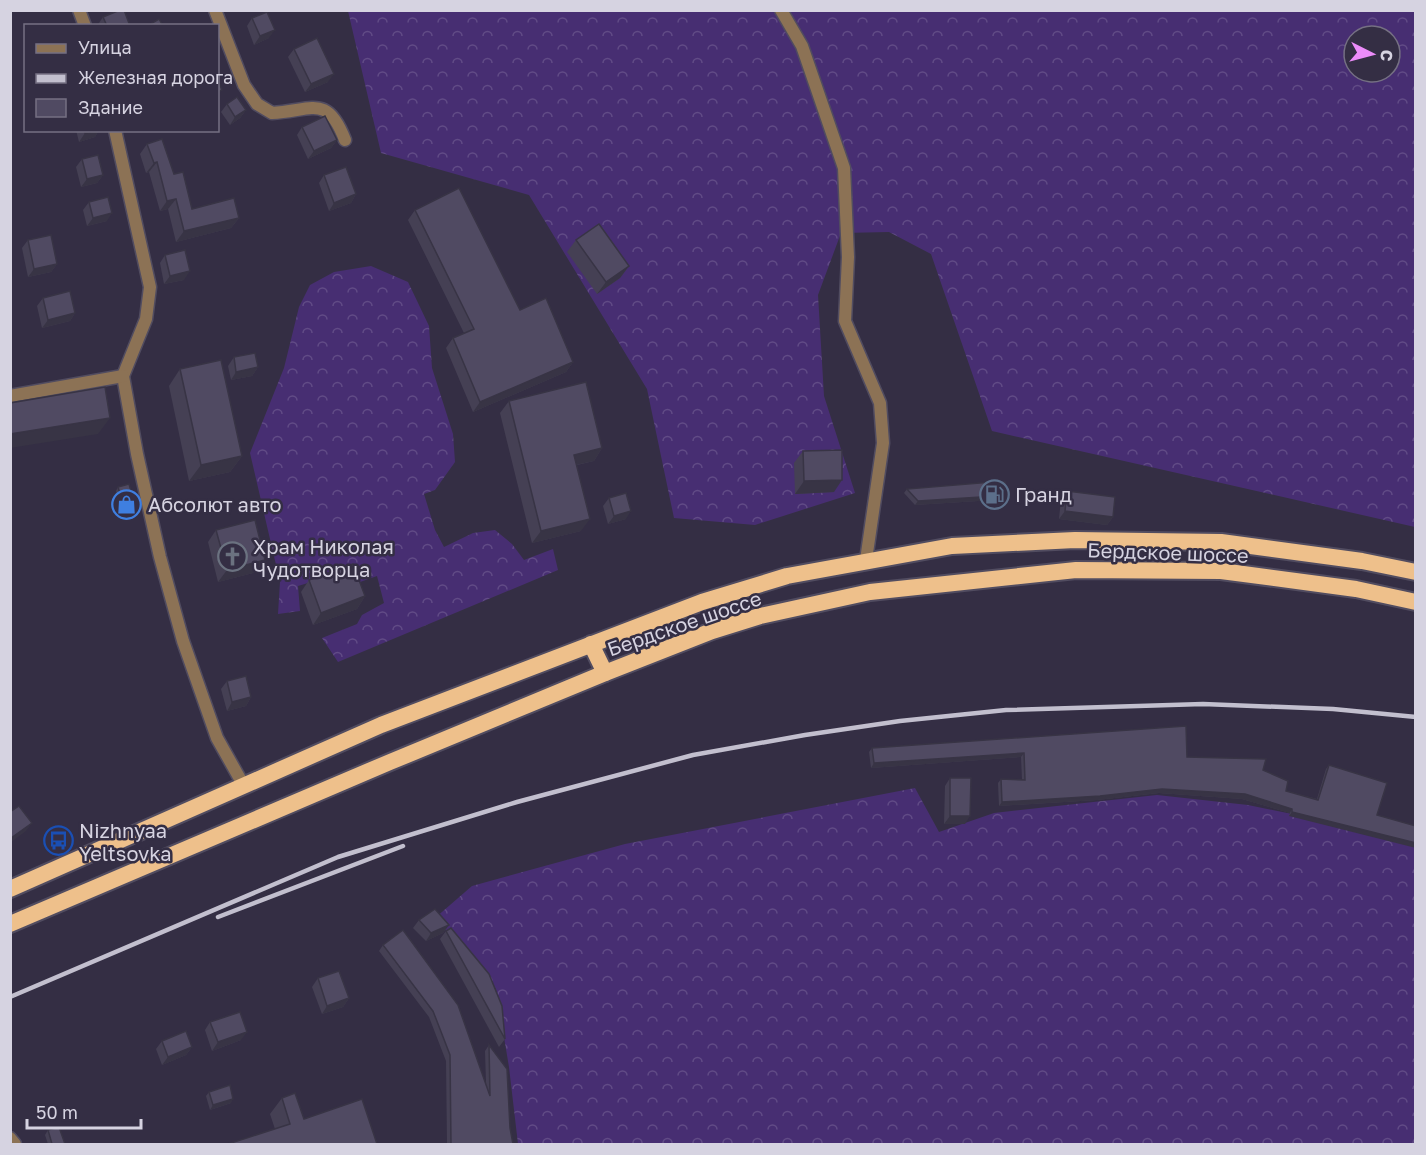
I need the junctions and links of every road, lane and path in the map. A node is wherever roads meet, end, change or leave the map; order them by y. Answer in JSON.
{"nodes":[{"id":1,"x":214,"y":10,"type":"edge"},
{"id":2,"x":781,"y":10,"type":"edge"},
{"id":3,"x":115,"y":132,"type":"edge"},
{"id":4,"x":345,"y":140,"type":"dead end"},
{"id":5,"x":123,"y":376,"type":"junction"},
{"id":6,"x":10,"y":396,"type":"edge"},
{"id":7,"x":866,"y":560,"type":"junction"},
{"id":8,"x":1416,"y":572,"type":"edge"},
{"id":9,"x":1416,"y":602,"type":"edge"},
{"id":10,"x":591,"y":644,"type":"junction"},
{"id":11,"x":605,"y":673,"type":"junction"},
{"id":12,"x":244,"y":786,"type":"junction"},
{"id":13,"x":10,"y":889,"type":"edge"},
{"id":14,"x":10,"y":924,"type":"edge"},
{"id":15,"x":10,"y":1138,"type":"edge"},
{"id":16,"x":15,"y":1144,"type":"edge"}],
"edges":[{"from":1,"to":4,"type":"street"},
{"from":2,"to":7,"type":"street"},
{"from":3,"to":5,"type":"street"},
{"from":5,"to":6,"type":"street"},
{"from":5,"to":12,"type":"street"},
{"from":7,"to":8,"type":"highway","name":"Бердское шоссе"},
{"from":7,"to":10,"type":"highway","name":"Бердское шоссе"},
{"from":9,"to":11,"type":"highway","name":"Бердское шоссе"},
{"from":10,"to":11,"type":"highway"},
{"from":10,"to":12,"type":"highway","name":"Бердское шоссе"},
{"from":11,"to":14,"type":"highway","name":"Бердское шоссе"},
{"from":12,"to":13,"type":"highway","name":"Бердское шоссе"},
{"from":15,"to":16,"type":"street"}]}
